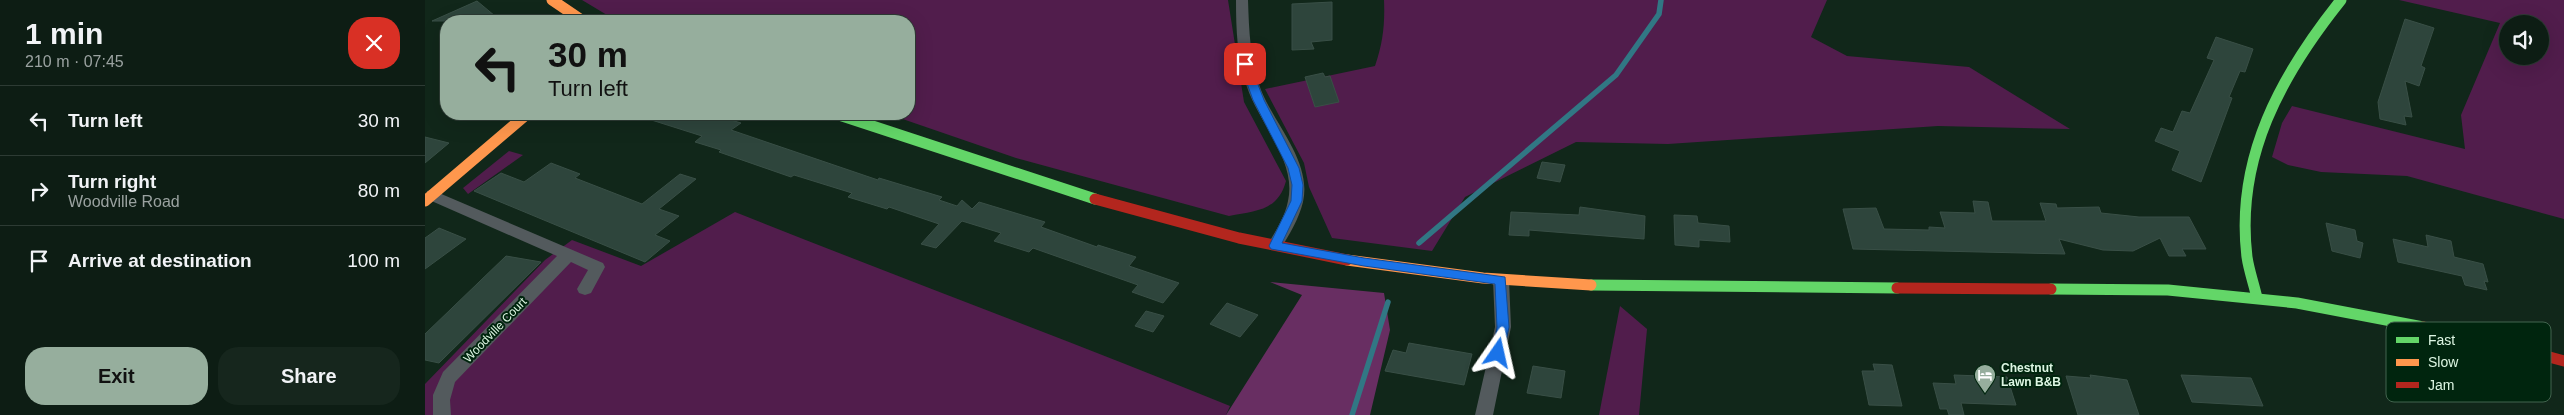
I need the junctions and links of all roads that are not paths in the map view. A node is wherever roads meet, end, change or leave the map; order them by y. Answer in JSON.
{"nodes":[{"id":1,"x":552,"y":0,"type":"edge"},
{"id":2,"x":1242,"y":0,"type":"edge"},
{"id":3,"x":2341,"y":0,"type":"edge"},
{"id":4,"x":574,"y":15,"type":"edge"},
{"id":5,"x":520,"y":120,"type":"edge"},
{"id":6,"x":854,"y":120,"type":"edge"},
{"id":7,"x":428,"y":198,"type":"edge"},
{"id":8,"x":1275,"y":246,"type":"junction"},
{"id":9,"x":569,"y":254,"type":"junction"},
{"id":10,"x":1501,"y":280,"type":"junction"},
{"id":11,"x":585,"y":289,"type":"dead end"},
{"id":12,"x":2257,"y":298,"type":"junction"},
{"id":13,"x":2404,"y":322,"type":"edge"},
{"id":14,"x":2551,"y":358,"type":"edge"},
{"id":15,"x":2564,"y":361,"type":"edge"},
{"id":16,"x":442,"y":415,"type":"edge"},
{"id":17,"x":1484,"y":415,"type":"edge"}],
"edges":[{"from":1,"to":4,"type":"main road"},
{"from":2,"to":8,"type":"street"},
{"from":3,"to":12,"type":"main road"},
{"from":5,"to":7,"type":"main road"},
{"from":6,"to":8,"type":"main road"},
{"from":7,"to":9,"type":"street"},
{"from":8,"to":10,"type":"main road"},
{"from":9,"to":11,"type":"street"},
{"from":9,"to":16,"type":"street","name":"Woodville Court"},
{"from":10,"to":12,"type":"main road"},
{"from":10,"to":17,"type":"street"},
{"from":12,"to":13,"type":"main road"},
{"from":14,"to":15,"type":"main road"}]}
